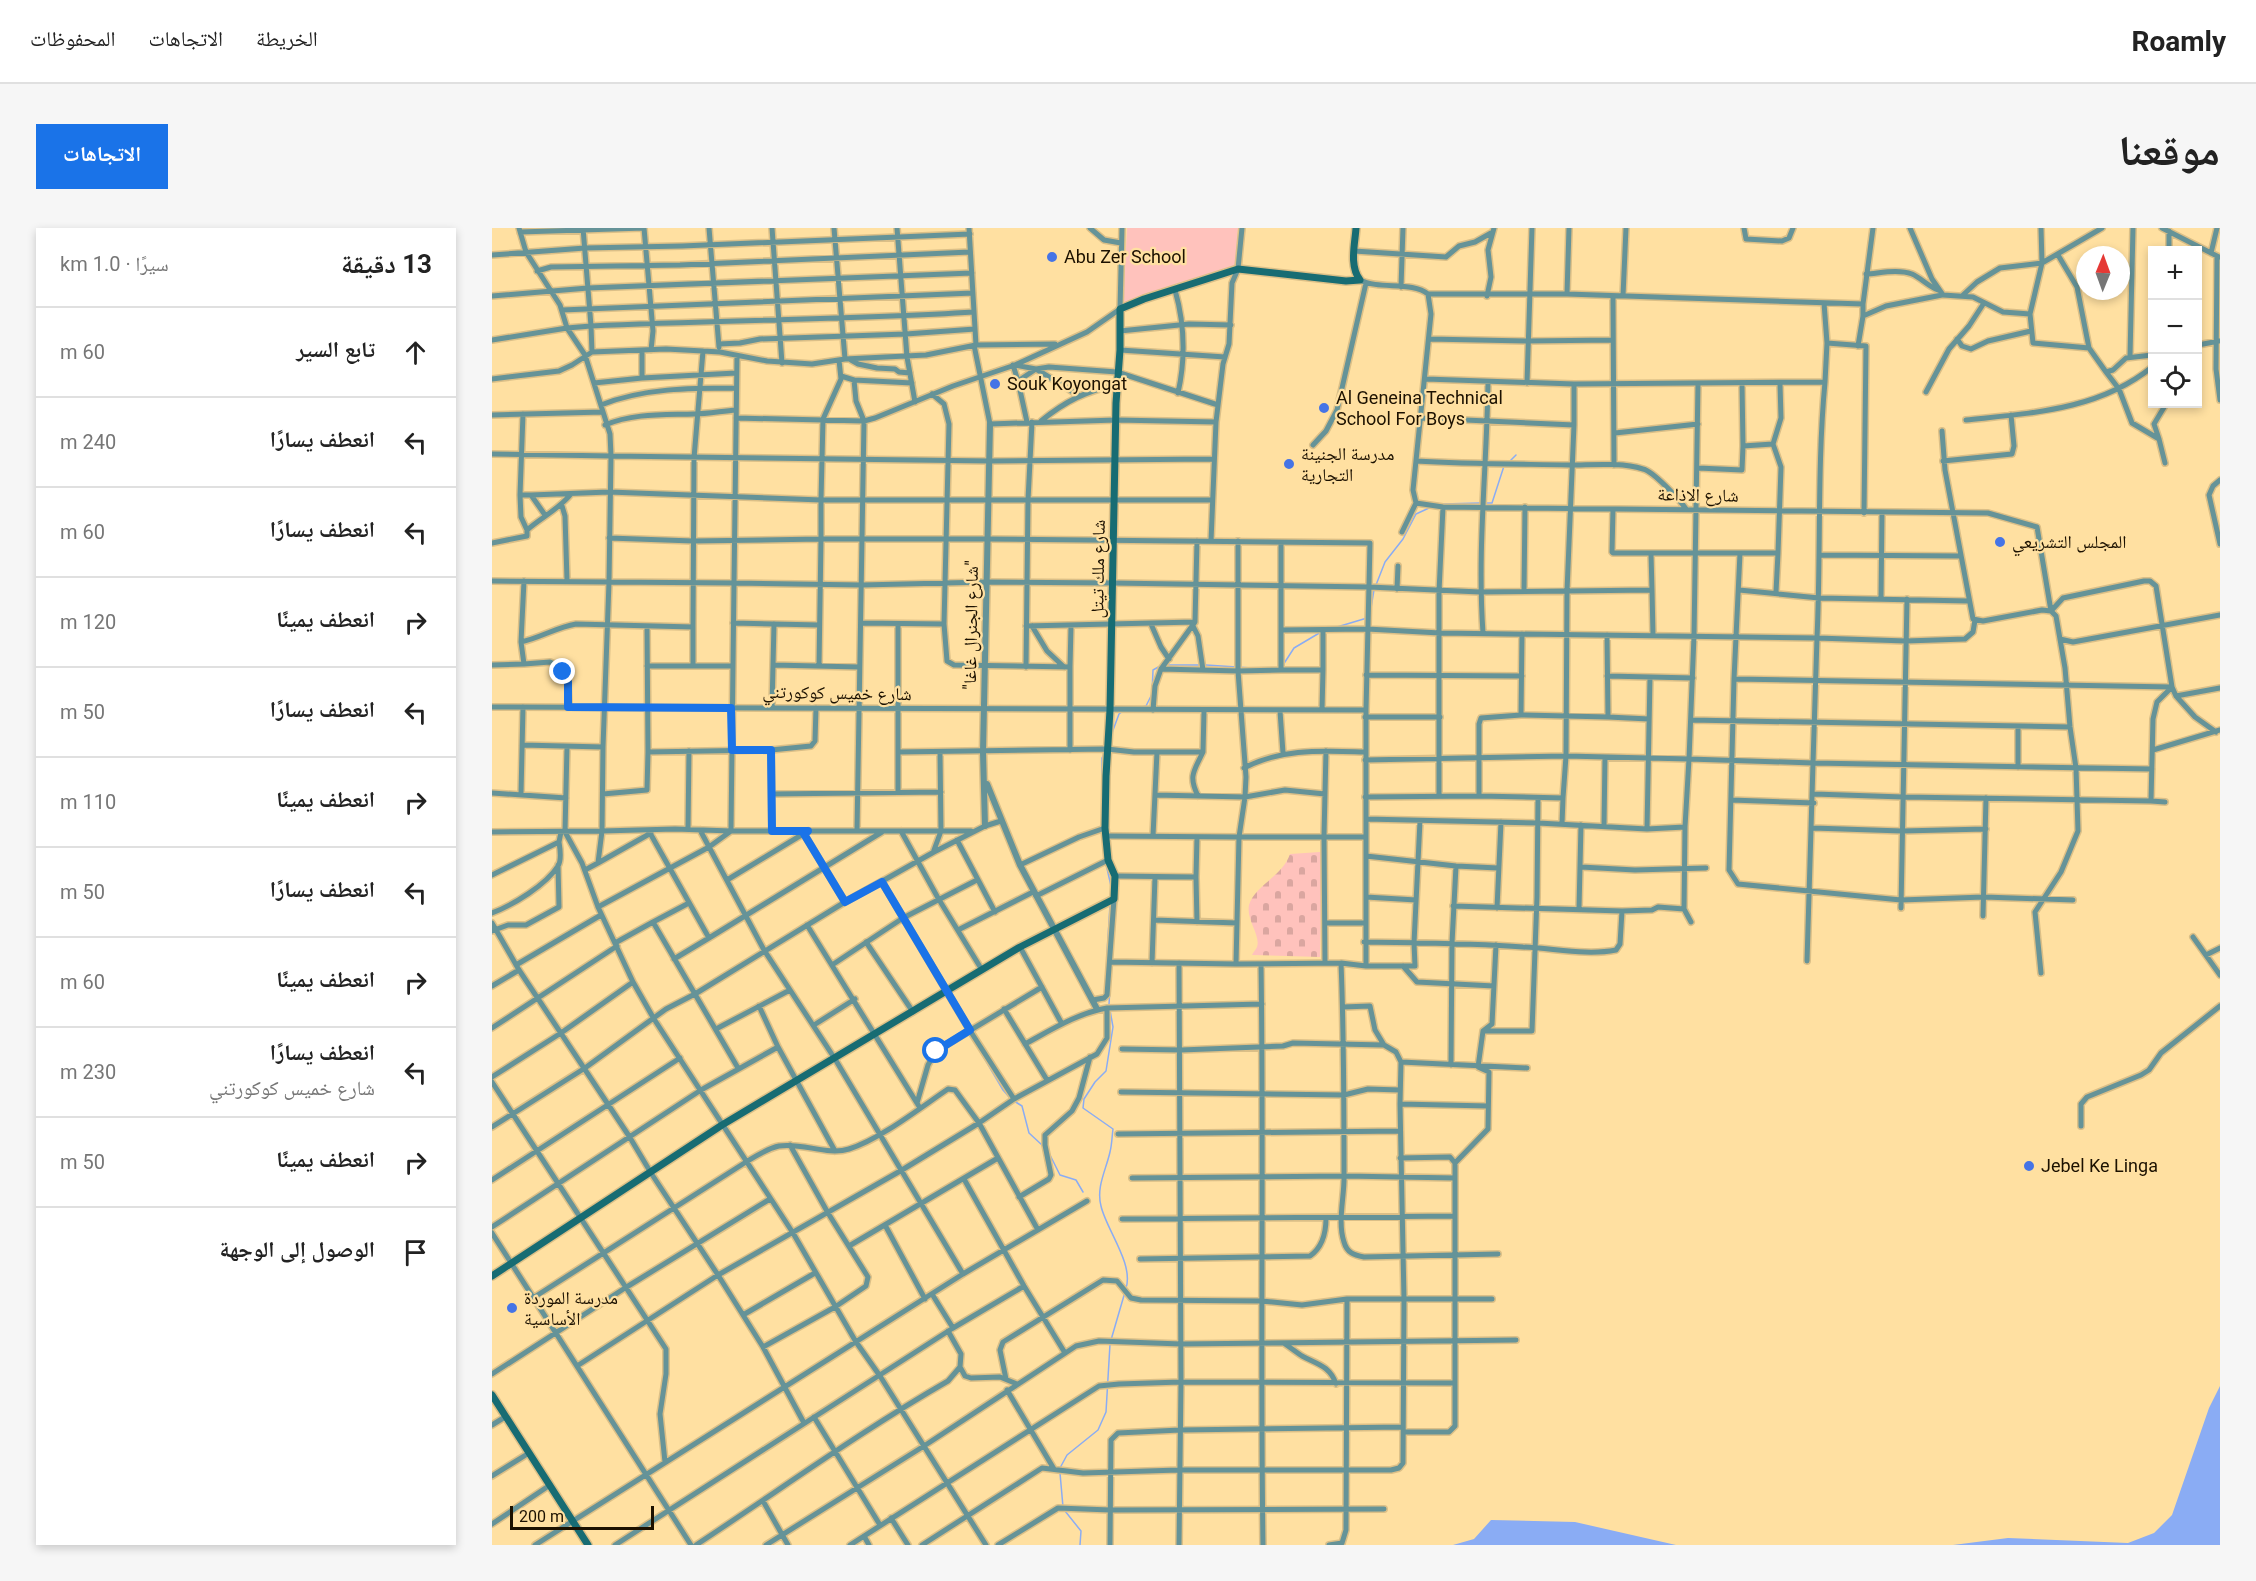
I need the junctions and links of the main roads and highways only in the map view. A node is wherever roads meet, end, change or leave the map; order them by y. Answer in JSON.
{"nodes":[{"id":1,"x":1356,"y":228,"type":"edge"},
{"id":2,"x":492,"y":1275,"type":"edge"},
{"id":3,"x":492,"y":1395,"type":"edge"},
{"id":4,"x":588,"y":1545,"type":"edge"}],
"edges":[{"from":1,"to":2,"type":"main road","name":"شارع ملك تيتل"},
{"from":3,"to":4,"type":"main road"}]}
